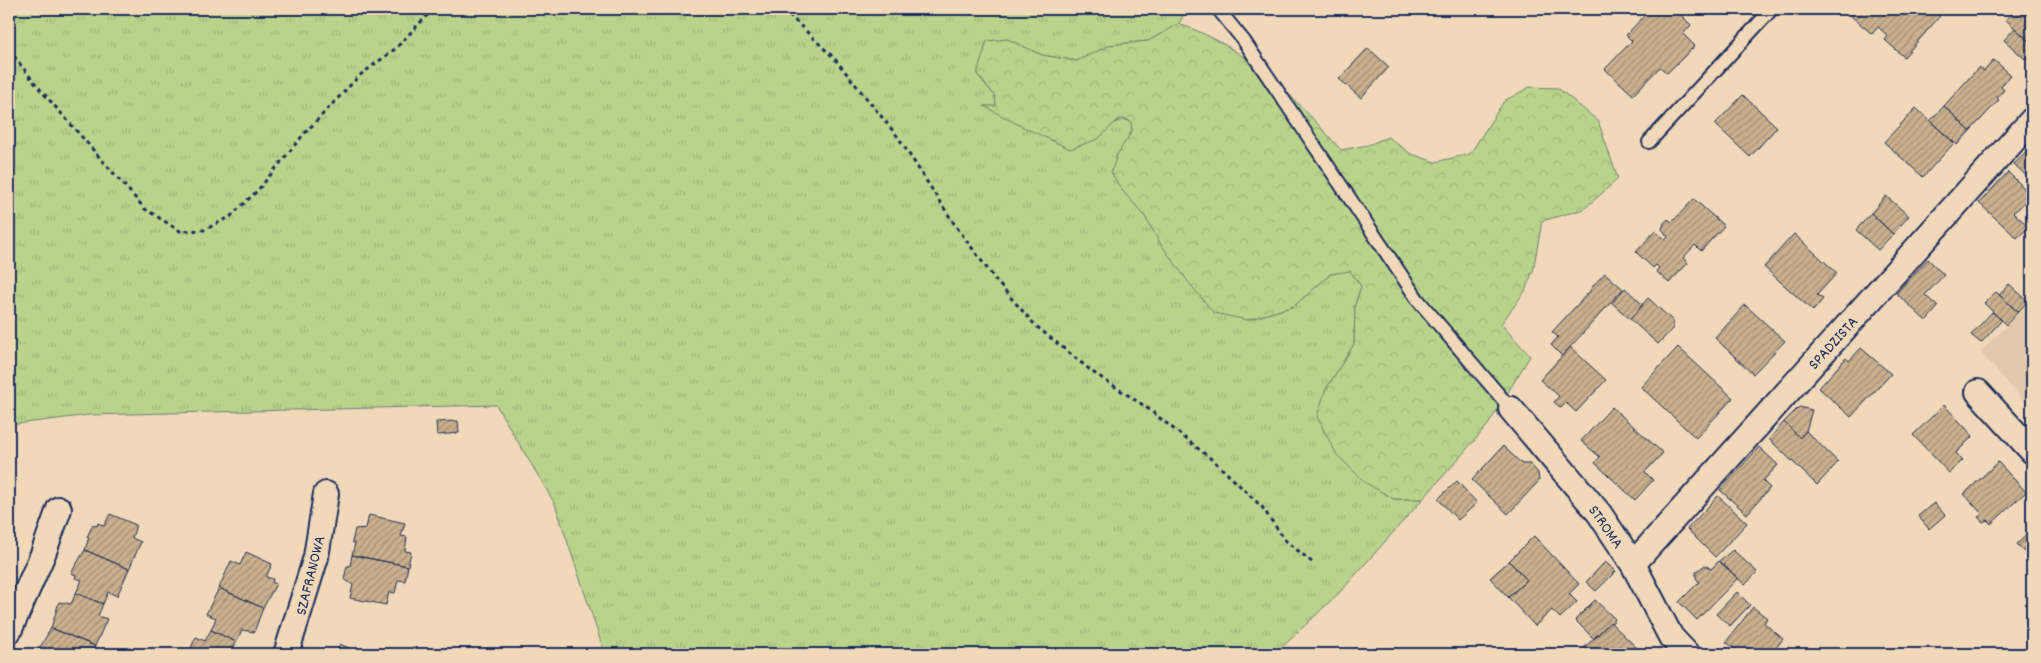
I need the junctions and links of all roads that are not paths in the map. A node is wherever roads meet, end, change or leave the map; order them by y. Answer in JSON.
{"nodes":[{"id":1,"x":1218,"y":9,"type":"edge"},
{"id":2,"x":1772,"y":9,"type":"edge"},
{"id":3,"x":2032,"y":120,"type":"edge"},
{"id":4,"x":1649,"y":142,"type":"dead end"},
{"id":5,"x":1978,"y":392,"type":"dead end"},
{"id":6,"x":1511,"y":409,"type":"joint"},
{"id":7,"x":2032,"y":451,"type":"edge"},
{"id":8,"x":326,"y":494,"type":"dead end"},
{"id":9,"x":59,"y":508,"type":"dead end"},
{"id":10,"x":1632,"y":564,"type":"junction"},
{"id":11,"x":9,"y":631,"type":"edge"},
{"id":12,"x":286,"y":654,"type":"edge"},
{"id":13,"x":1688,"y":654,"type":"edge"}],
"edges":[{"from":1,"to":6,"type":"lane"},
{"from":2,"to":4,"type":"lane"},
{"from":3,"to":10,"type":"street","name":"SPADZISTA"},
{"from":5,"to":7,"type":"street"},
{"from":6,"to":10,"type":"street","name":"STROMA"},
{"from":8,"to":12,"type":"street","name":"SZAFRANOWA"},
{"from":9,"to":11,"type":"street"},
{"from":10,"to":13,"type":"street","name":"STROMA"}]}
